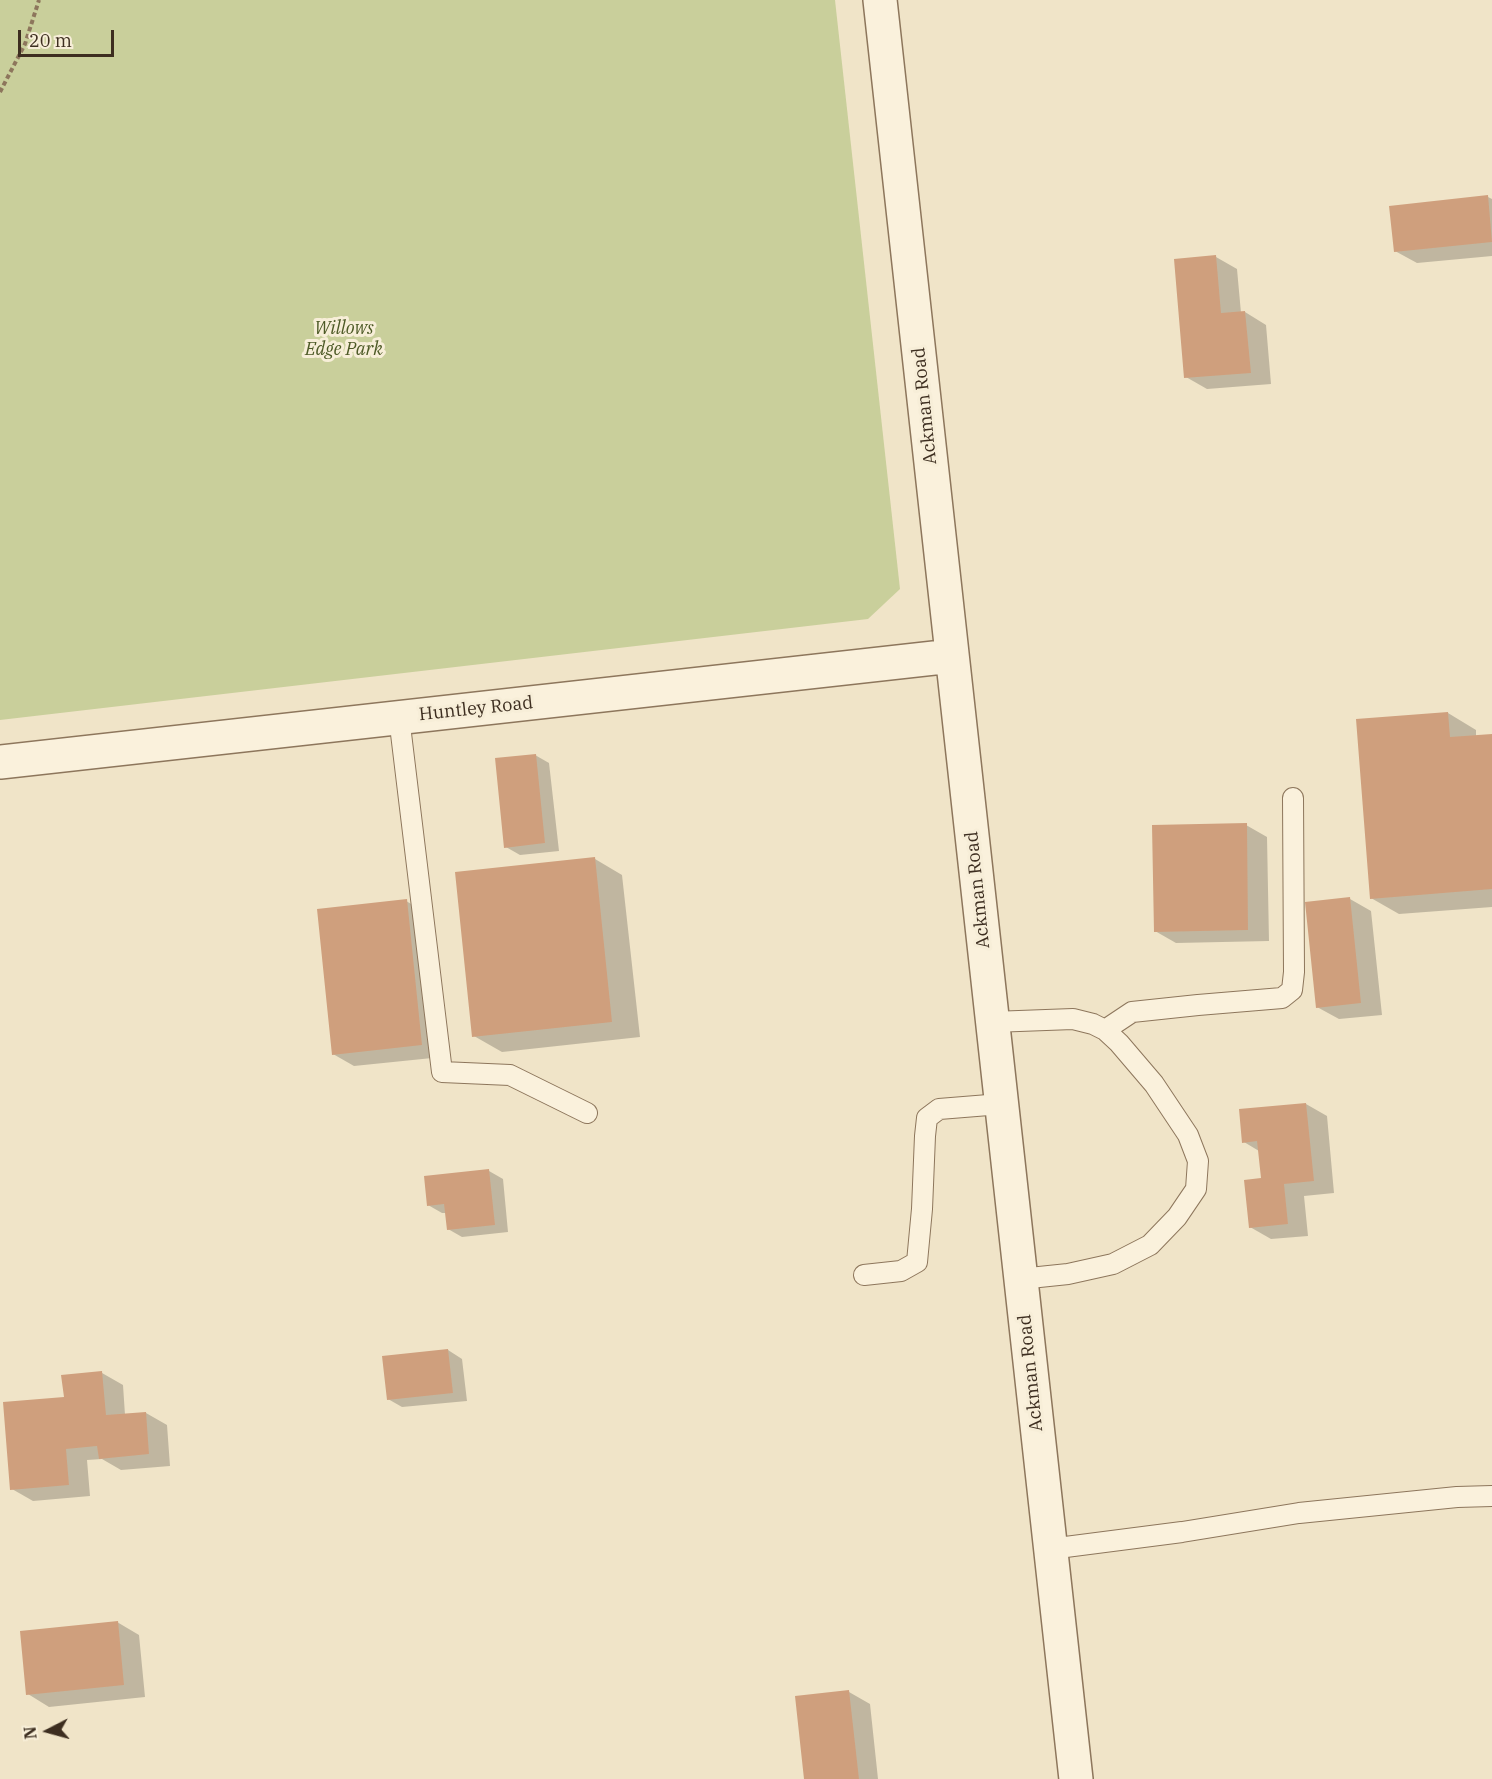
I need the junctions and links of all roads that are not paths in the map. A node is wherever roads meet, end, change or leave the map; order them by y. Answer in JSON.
{"nodes":[{"id":1,"x":880,"y":0,"type":"edge"},
{"id":2,"x":952,"y":656,"type":"junction"},
{"id":3,"x":399,"y":717,"type":"junction"},
{"id":4,"x":0,"y":762,"type":"edge"},
{"id":5,"x":1293,"y":798,"type":"dead end"},
{"id":6,"x":992,"y":1022,"type":"junction"},
{"id":7,"x":1105,"y":1030,"type":"junction"},
{"id":8,"x":1001,"y":1104,"type":"junction"},
{"id":9,"x":587,"y":1113,"type":"dead end"},
{"id":10,"x":864,"y":1275,"type":"dead end"},
{"id":11,"x":1020,"y":1279,"type":"junction"},
{"id":12,"x":1492,"y":1496,"type":"edge"},
{"id":13,"x":1050,"y":1549,"type":"junction"},
{"id":14,"x":1076,"y":1779,"type":"edge"}],
"edges":[{"from":1,"to":2,"type":"street","name":"Ackman Road"},
{"from":2,"to":3,"type":"street","name":"Huntley Road"},
{"from":2,"to":6,"type":"street","name":"Ackman Road"},
{"from":3,"to":4,"type":"street","name":"Huntley Road"},
{"from":3,"to":9,"type":"lane"},
{"from":5,"to":7,"type":"lane"},
{"from":6,"to":7,"type":"lane"},
{"from":6,"to":8,"type":"street","name":"Ackman Road"},
{"from":7,"to":11,"type":"lane"},
{"from":8,"to":10,"type":"lane"},
{"from":8,"to":11,"type":"street","name":"Ackman Road"},
{"from":11,"to":13,"type":"street","name":"Ackman Road"},
{"from":12,"to":13,"type":"lane"},
{"from":13,"to":14,"type":"street","name":"Ackman Road"}]}
